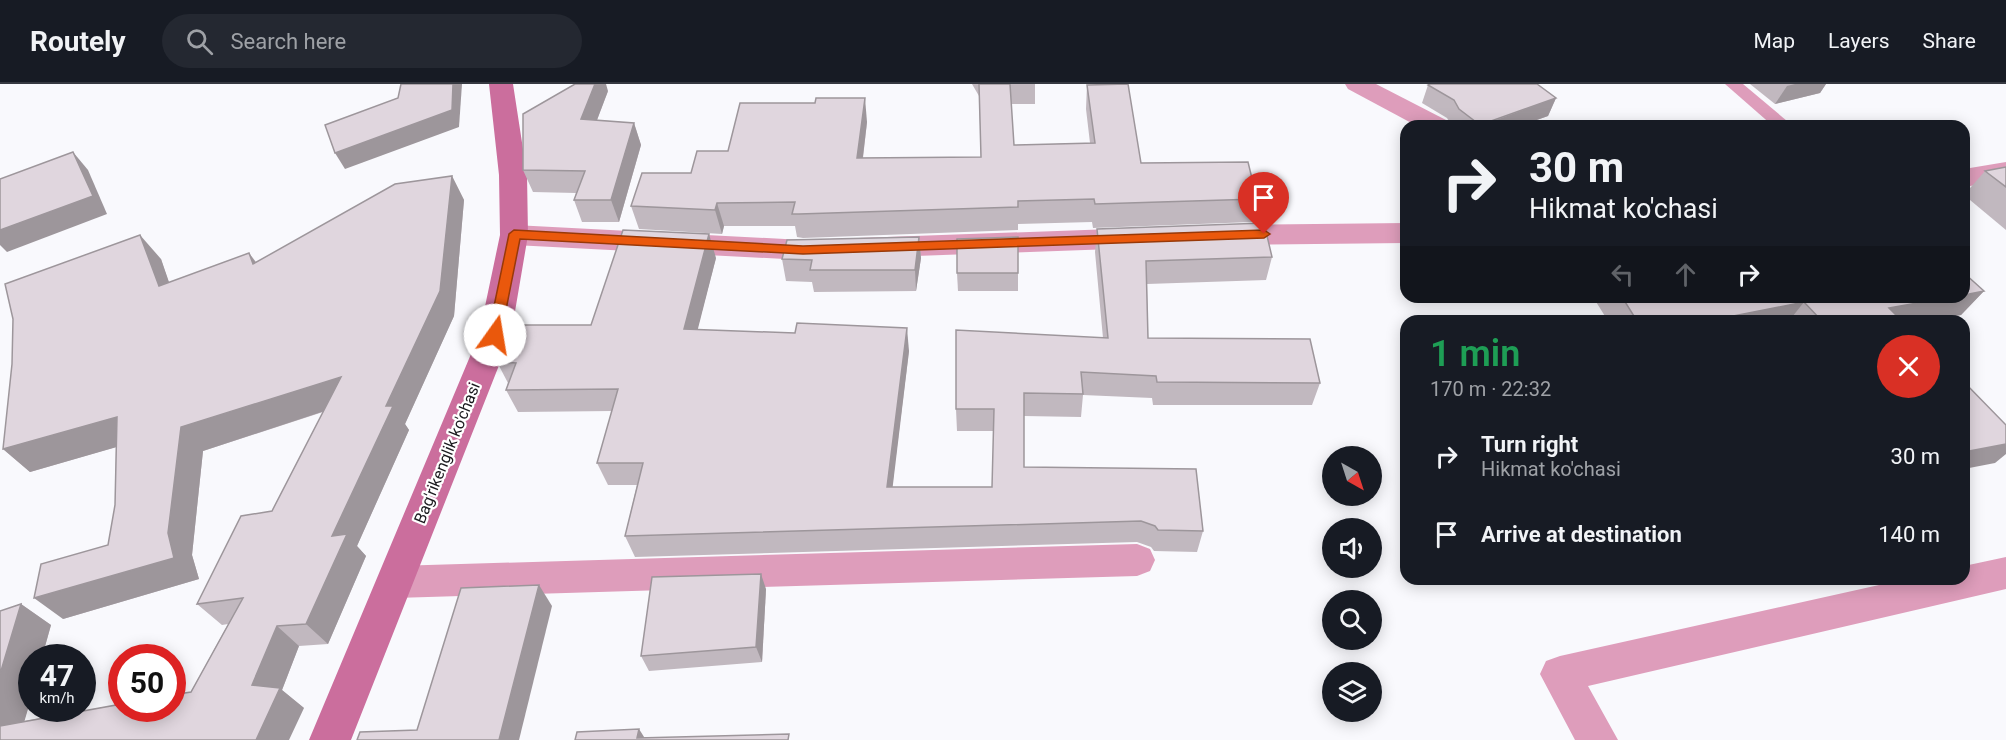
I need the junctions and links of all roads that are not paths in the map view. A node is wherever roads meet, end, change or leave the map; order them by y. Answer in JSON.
{"nodes":[{"id":1,"x":501,"y":84,"type":"edge"},
{"id":2,"x":1357,"y":84,"type":"edge"},
{"id":3,"x":1733,"y":84,"type":"edge"},
{"id":4,"x":1426,"y":120,"type":"edge"},
{"id":5,"x":1777,"y":120,"type":"edge"},
{"id":6,"x":2006,"y":171,"type":"edge"},
{"id":7,"x":1970,"y":177,"type":"edge"},
{"id":8,"x":1400,"y":233,"type":"edge"},
{"id":9,"x":514,"y":234,"type":"junction"},
{"id":10,"x":1137,"y":560,"type":"dead end"},
{"id":11,"x":2006,"y":573,"type":"edge"},
{"id":12,"x":1970,"y":581,"type":"edge"},
{"id":13,"x":395,"y":582,"type":"junction"},
{"id":14,"x":1953,"y":585,"type":"edge"},
{"id":15,"x":330,"y":740,"type":"edge"},
{"id":16,"x":1597,"y":740,"type":"edge"}],
"edges":[{"from":1,"to":9,"type":"main road","name":"Bag'rikenglik ko'chasi"},
{"from":2,"to":4,"type":"street"},
{"from":3,"to":5,"type":"lane"},
{"from":6,"to":7,"type":"street"},
{"from":8,"to":9,"type":"street"},
{"from":9,"to":13,"type":"main road","name":"Bag'rikenglik ko'chasi"},
{"from":10,"to":13,"type":"street"},
{"from":11,"to":12,"type":"street"},
{"from":13,"to":15,"type":"main road","name":"Bag'rikenglik ko'chasi"},
{"from":14,"to":16,"type":"street"}]}
